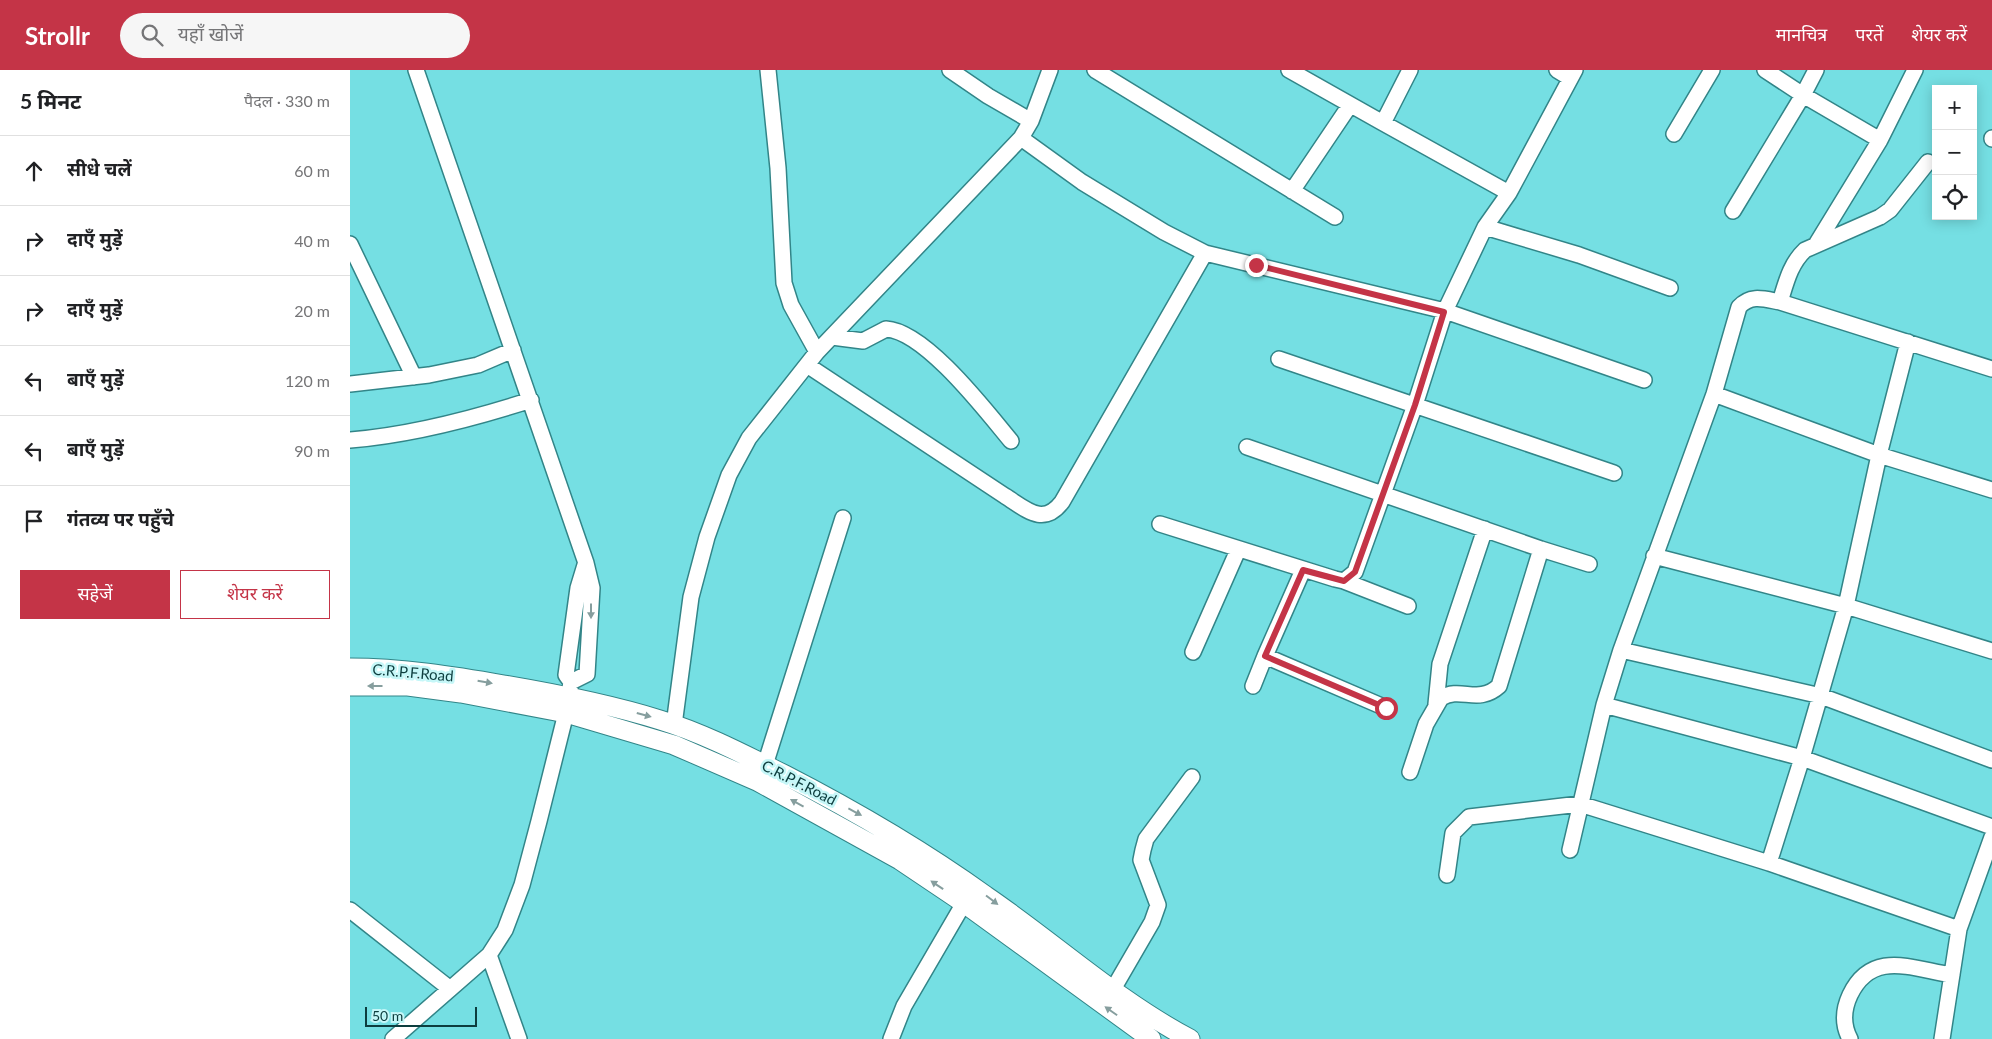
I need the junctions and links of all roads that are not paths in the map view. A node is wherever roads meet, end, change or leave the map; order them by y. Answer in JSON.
{"nodes":[{"id":1,"x":416,"y":70,"type":"edge"},
{"id":2,"x":768,"y":70,"type":"edge"},
{"id":3,"x":950,"y":70,"type":"edge"},
{"id":4,"x":1050,"y":70,"type":"edge"},
{"id":5,"x":1095,"y":70,"type":"edge"},
{"id":6,"x":1289,"y":70,"type":"edge"},
{"id":7,"x":1410,"y":70,"type":"edge"},
{"id":8,"x":1557,"y":70,"type":"edge"},
{"id":9,"x":1712,"y":70,"type":"edge"},
{"id":10,"x":1765,"y":70,"type":"edge"},
{"id":11,"x":1816,"y":70,"type":"edge"},
{"id":12,"x":1915,"y":70,"type":"edge"},
{"id":13,"x":1572,"y":74,"type":"edge"},
{"id":14,"x":1803,"y":95,"type":"junction"},
{"id":15,"x":1350,"y":105,"type":"junction"},
{"id":16,"x":1031,"y":121,"type":"junction"},
{"id":17,"x":1383,"y":123,"type":"junction"},
{"id":18,"x":1674,"y":134,"type":"dead end"},
{"id":19,"x":1020,"y":138,"type":"junction"},
{"id":20,"x":1880,"y":140,"type":"junction"},
{"id":21,"x":1928,"y":162,"type":"dead end"},
{"id":22,"x":1292,"y":191,"type":"junction"},
{"id":23,"x":1509,"y":193,"type":"junction"},
{"id":24,"x":1733,"y":211,"type":"dead end"},
{"id":25,"x":1335,"y":217,"type":"dead end"},
{"id":26,"x":1485,"y":227,"type":"junction"},
{"id":27,"x":1817,"y":243,"type":"junction"},
{"id":28,"x":350,"y":244,"type":"edge"},
{"id":29,"x":1205,"y":253,"type":"junction"},
{"id":30,"x":1670,"y":288,"type":"dead end"},
{"id":31,"x":1780,"y":302,"type":"junction"},
{"id":32,"x":1444,"y":312,"type":"junction"},
{"id":33,"x":832,"y":337,"type":"junction"},
{"id":34,"x":1908,"y":342,"type":"junction"},
{"id":35,"x":513,"y":350,"type":"junction"},
{"id":36,"x":817,"y":352,"type":"junction"},
{"id":37,"x":1279,"y":359,"type":"dead end"},
{"id":38,"x":807,"y":365,"type":"junction"},
{"id":39,"x":1992,"y":369,"type":"edge"},
{"id":40,"x":414,"y":377,"type":"junction"},
{"id":41,"x":1644,"y":380,"type":"dead end"},
{"id":42,"x":350,"y":384,"type":"edge"},
{"id":43,"x":1714,"y":394,"type":"junction"},
{"id":44,"x":531,"y":400,"type":"junction"},
{"id":45,"x":1415,"y":405,"type":"junction"},
{"id":46,"x":350,"y":440,"type":"edge"},
{"id":47,"x":1011,"y":440,"type":"dead end"},
{"id":48,"x":1247,"y":447,"type":"dead end"},
{"id":49,"x":1879,"y":455,"type":"junction"},
{"id":50,"x":1614,"y":473,"type":"dead end"},
{"id":51,"x":1992,"y":490,"type":"edge"},
{"id":52,"x":1384,"y":495,"type":"junction"},
{"id":53,"x":843,"y":518,"type":"dead end"},
{"id":54,"x":1160,"y":524,"type":"dead end"},
{"id":55,"x":1485,"y":529,"type":"junction"},
{"id":56,"x":1541,"y":549,"type":"junction"},
{"id":57,"x":1238,"y":550,"type":"junction"},
{"id":58,"x":1654,"y":556,"type":"junction"},
{"id":59,"x":586,"y":563,"type":"junction"},
{"id":60,"x":1589,"y":564,"type":"dead end"},
{"id":61,"x":1303,"y":570,"type":"junction"},
{"id":62,"x":1344,"y":581,"type":"junction"},
{"id":63,"x":1408,"y":606,"type":"dead end"},
{"id":64,"x":1846,"y":606,"type":"junction"},
{"id":65,"x":1621,"y":650,"type":"junction"},
{"id":66,"x":1992,"y":650,"type":"edge"},
{"id":67,"x":1193,"y":652,"type":"dead end"},
{"id":68,"x":1265,"y":656,"type":"junction"},
{"id":69,"x":350,"y":668,"type":"edge"},
{"id":70,"x":350,"y":686,"type":"edge"},
{"id":71,"x":1253,"y":686,"type":"dead end"},
{"id":72,"x":1821,"y":696,"type":"junction"},
{"id":73,"x":569,"y":697,"type":"junction"},
{"id":74,"x":1436,"y":704,"type":"junction"},
{"id":75,"x":1604,"y":705,"type":"junction"},
{"id":76,"x":1386,"y":708,"type":"dead end"},
{"id":77,"x":674,"y":725,"type":"junction"},
{"id":78,"x":1802,"y":758,"type":"junction"},
{"id":79,"x":1992,"y":760,"type":"edge"},
{"id":80,"x":765,"y":765,"type":"junction"},
{"id":81,"x":1410,"y":772,"type":"dead end"},
{"id":82,"x":1192,"y":777,"type":"dead end"},
{"id":83,"x":1580,"y":804,"type":"junction"},
{"id":84,"x":1992,"y":827,"type":"edge"},
{"id":85,"x":1992,"y":837,"type":"edge"},
{"id":86,"x":1570,"y":850,"type":"dead end"},
{"id":87,"x":1769,"y":863,"type":"junction"},
{"id":88,"x":1447,"y":875,"type":"dead end"},
{"id":89,"x":964,"y":903,"type":"junction"},
{"id":90,"x":350,"y":910,"type":"edge"},
{"id":91,"x":1959,"y":929,"type":"junction"},
{"id":92,"x":489,"y":955,"type":"junction"},
{"id":93,"x":1952,"y":975,"type":"junction"},
{"id":94,"x":449,"y":988,"type":"junction"},
{"id":95,"x":1112,"y":990,"type":"junction"},
{"id":96,"x":393,"y":1039,"type":"edge"},
{"id":97,"x":519,"y":1039,"type":"edge"},
{"id":98,"x":891,"y":1039,"type":"edge"},
{"id":99,"x":1151,"y":1039,"type":"edge"},
{"id":100,"x":1190,"y":1039,"type":"edge"},
{"id":101,"x":1850,"y":1039,"type":"edge"},
{"id":102,"x":1942,"y":1039,"type":"edge"}],
"edges":[{"from":1,"to":35,"type":"street"},
{"from":2,"to":36,"type":"street"},
{"from":3,"to":16,"type":"street"},
{"from":4,"to":16,"type":"street"},
{"from":5,"to":22,"type":"street"},
{"from":6,"to":15,"type":"street"},
{"from":7,"to":17,"type":"street"},
{"from":8,"to":13,"type":"street"},
{"from":9,"to":18,"type":"street"},
{"from":10,"to":14,"type":"street"},
{"from":11,"to":14,"type":"street"},
{"from":12,"to":20,"type":"street"},
{"from":13,"to":23,"type":"street"},
{"from":14,"to":20,"type":"street"},
{"from":14,"to":24,"type":"street"},
{"from":15,"to":17,"type":"street"},
{"from":15,"to":22,"type":"street"},
{"from":16,"to":19,"type":"street"},
{"from":17,"to":23,"type":"street"},
{"from":19,"to":29,"type":"street"},
{"from":19,"to":33,"type":"street"},
{"from":20,"to":27,"type":"street"},
{"from":21,"to":27,"type":"street"},
{"from":22,"to":25,"type":"street"},
{"from":23,"to":26,"type":"street"},
{"from":26,"to":30,"type":"street"},
{"from":26,"to":32,"type":"street"},
{"from":27,"to":31,"type":"street"},
{"from":28,"to":40,"type":"street"},
{"from":29,"to":32,"type":"street"},
{"from":29,"to":38,"type":"street"},
{"from":31,"to":34,"type":"street"},
{"from":31,"to":43,"type":"street"},
{"from":32,"to":41,"type":"street"},
{"from":32,"to":45,"type":"street"},
{"from":33,"to":36,"type":"street"},
{"from":33,"to":47,"type":"street"},
{"from":34,"to":39,"type":"street"},
{"from":34,"to":49,"type":"street"},
{"from":35,"to":40,"type":"street"},
{"from":35,"to":44,"type":"street"},
{"from":36,"to":38,"type":"street"},
{"from":37,"to":45,"type":"street"},
{"from":38,"to":77,"type":"street"},
{"from":40,"to":42,"type":"street"},
{"from":43,"to":49,"type":"street"},
{"from":43,"to":58,"type":"street"},
{"from":44,"to":46,"type":"street"},
{"from":44,"to":59,"type":"street"},
{"from":45,"to":50,"type":"street"},
{"from":45,"to":52,"type":"street"},
{"from":48,"to":52,"type":"street"},
{"from":49,"to":51,"type":"street"},
{"from":49,"to":64,"type":"street"},
{"from":52,"to":55,"type":"street"},
{"from":52,"to":62,"type":"street"},
{"from":53,"to":80,"type":"street"},
{"from":54,"to":57,"type":"street"},
{"from":55,"to":56,"type":"street"},
{"from":55,"to":74,"type":"street"},
{"from":56,"to":60,"type":"street"},
{"from":56,"to":74,"type":"street"},
{"from":57,"to":61,"type":"street"},
{"from":57,"to":67,"type":"street"},
{"from":58,"to":64,"type":"street"},
{"from":58,"to":65,"type":"street"},
{"from":59,"to":73,"type":"street"},
{"from":59,"to":73,"type":"street","one_way":true},
{"from":61,"to":62,"type":"street"},
{"from":61,"to":68,"type":"street"},
{"from":62,"to":63,"type":"street"},
{"from":64,"to":66,"type":"street"},
{"from":64,"to":72,"type":"street"},
{"from":65,"to":72,"type":"street"},
{"from":65,"to":75,"type":"street"},
{"from":68,"to":71,"type":"street"},
{"from":68,"to":76,"type":"street"},
{"from":69,"to":73,"type":"main road","name":"C.R.P.F.Road","one_way":true},
{"from":73,"to":70,"type":"main road","name":"C.R.P.F.Road","one_way":true},
{"from":72,"to":78,"type":"street"},
{"from":72,"to":79,"type":"street"},
{"from":73,"to":77,"type":"main road","name":"C.R.P.F.Road","one_way":true},
{"from":89,"to":73,"type":"main road","name":"C.R.P.F.Road","one_way":true},
{"from":73,"to":92,"type":"street"},
{"from":74,"to":81,"type":"street"},
{"from":75,"to":78,"type":"street"},
{"from":75,"to":83,"type":"street"},
{"from":77,"to":80,"type":"main road","name":"C.R.P.F.Road"},
{"from":78,"to":84,"type":"street"},
{"from":78,"to":87,"type":"street"},
{"from":80,"to":95,"type":"main road","name":"C.R.P.F.Road","one_way":true},
{"from":82,"to":95,"type":"street"},
{"from":83,"to":86,"type":"street"},
{"from":83,"to":87,"type":"street"},
{"from":83,"to":88,"type":"street"},
{"from":85,"to":91,"type":"street"},
{"from":87,"to":91,"type":"street"},
{"from":89,"to":98,"type":"street"},
{"from":99,"to":89,"type":"main road","name":"C.R.P.F.Road","one_way":true},
{"from":90,"to":94,"type":"street"},
{"from":91,"to":93,"type":"street"},
{"from":92,"to":94,"type":"street"},
{"from":92,"to":97,"type":"street"},
{"from":93,"to":101,"type":"street"},
{"from":93,"to":102,"type":"street"},
{"from":94,"to":96,"type":"street"},
{"from":95,"to":100,"type":"main road","name":"C.R.P.F.Road"}]}
